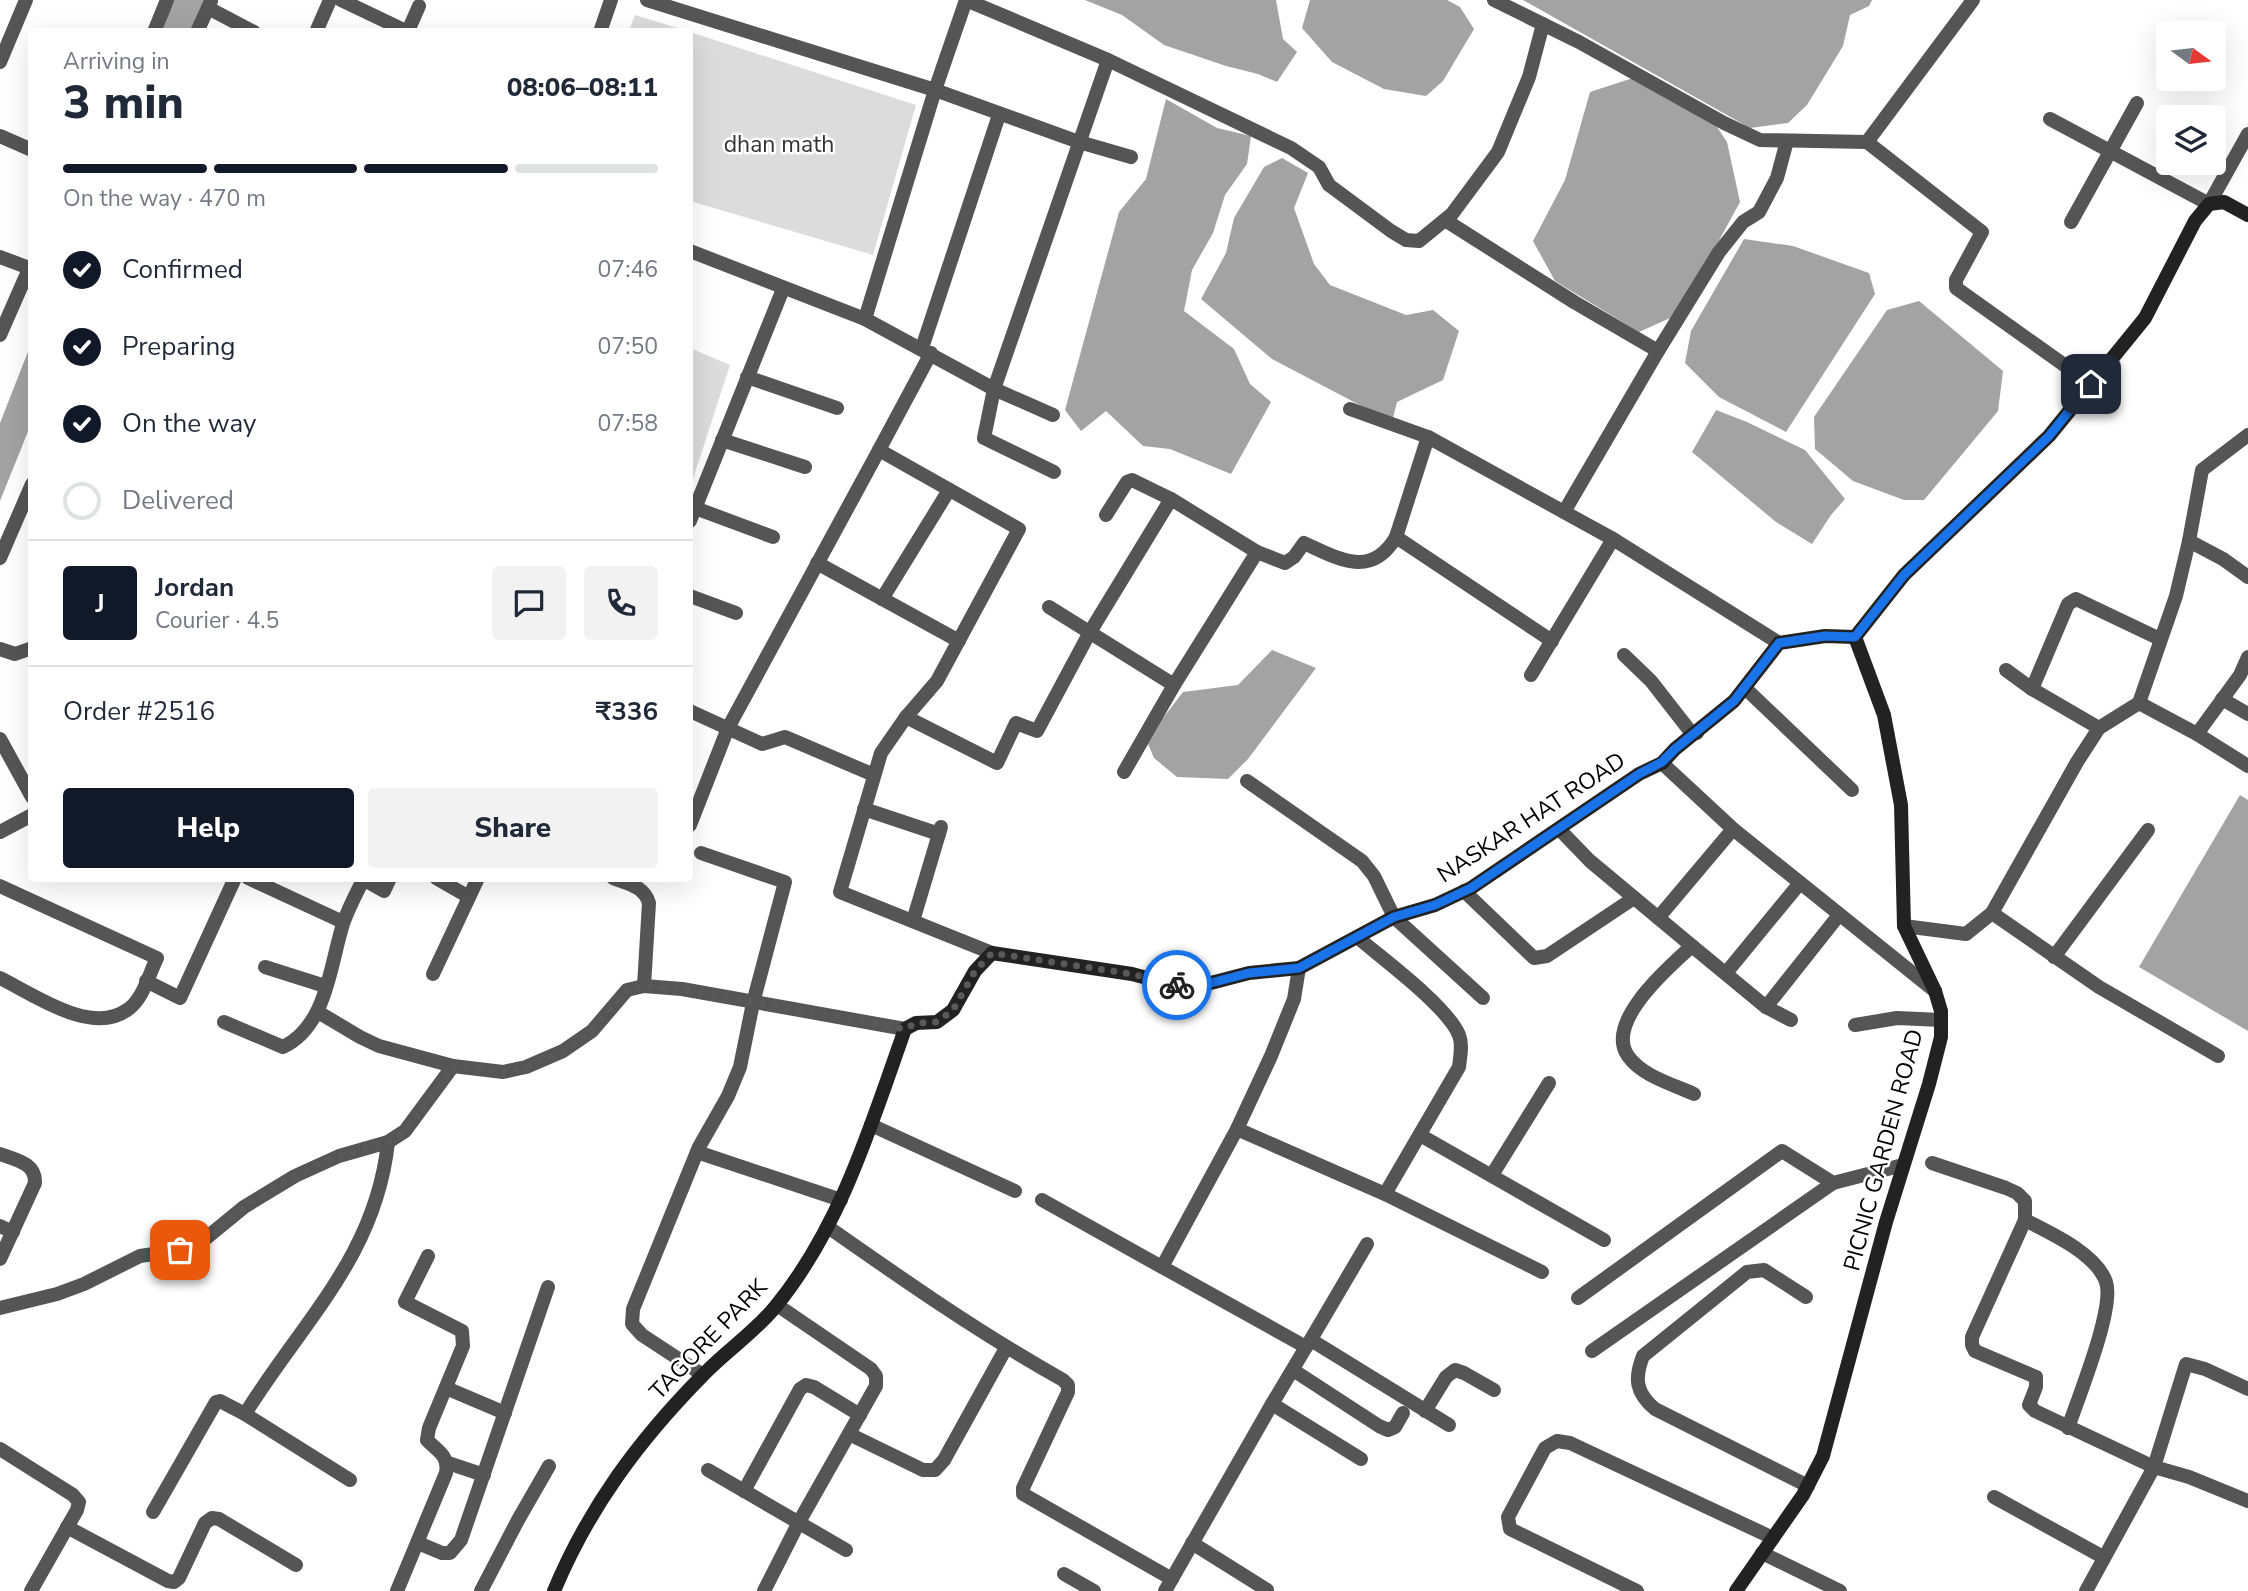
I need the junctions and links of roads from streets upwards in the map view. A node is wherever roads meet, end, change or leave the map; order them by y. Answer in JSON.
{"nodes":[{"id":1,"x":26,"y":0,"type":"edge"},
{"id":2,"x":167,"y":0,"type":"edge"},
{"id":3,"x":330,"y":0,"type":"edge"},
{"id":4,"x":341,"y":0,"type":"edge"},
{"id":5,"x":611,"y":0,"type":"edge"},
{"id":6,"x":647,"y":0,"type":"edge"},
{"id":7,"x":966,"y":0,"type":"edge"},
{"id":8,"x":1494,"y":0,"type":"edge"},
{"id":9,"x":1973,"y":0,"type":"edge"},
{"id":10,"x":209,"y":4,"type":"edge"},
{"id":11,"x":419,"y":6,"type":"dead end"},
{"id":12,"x":1543,"y":24,"type":"junction"},
{"id":13,"x":156,"y":28,"type":"edge"},
{"id":14,"x":200,"y":28,"type":"edge"},
{"id":15,"x":248,"y":28,"type":"edge"},
{"id":16,"x":318,"y":28,"type":"edge"},
{"id":17,"x":402,"y":28,"type":"edge"},
{"id":18,"x":409,"y":28,"type":"edge"},
{"id":19,"x":601,"y":28,"type":"edge"},
{"id":20,"x":1108,"y":60,"type":"junction"},
{"id":21,"x":0,"y":62,"type":"edge"},
{"id":22,"x":935,"y":90,"type":"junction"},
{"id":23,"x":2137,"y":103,"type":"dead end"},
{"id":24,"x":999,"y":115,"type":"junction"},
{"id":25,"x":2050,"y":119,"type":"dead end"},
{"id":26,"x":2248,"y":134,"type":"edge"},
{"id":27,"x":0,"y":136,"type":"edge"},
{"id":28,"x":1787,"y":141,"type":"junction"},
{"id":29,"x":1079,"y":142,"type":"junction"},
{"id":30,"x":1867,"y":142,"type":"junction"},
{"id":31,"x":28,"y":148,"type":"edge"},
{"id":32,"x":2108,"y":151,"type":"junction"},
{"id":33,"x":1131,"y":157,"type":"dead end"},
{"id":34,"x":2209,"y":204,"type":"junction"},
{"id":35,"x":2248,"y":215,"type":"edge"},
{"id":36,"x":1445,"y":220,"type":"junction"},
{"id":37,"x":2071,"y":222,"type":"dead end"},
{"id":38,"x":693,"y":252,"type":"edge"},
{"id":39,"x":0,"y":257,"type":"edge"},
{"id":40,"x":28,"y":268,"type":"edge"},
{"id":41,"x":28,"y":273,"type":"edge"},
{"id":42,"x":783,"y":289,"type":"junction"},
{"id":43,"x":864,"y":319,"type":"junction"},
{"id":44,"x":0,"y":335,"type":"edge"},
{"id":45,"x":927,"y":351,"type":"junction"},
{"id":46,"x":1658,"y":351,"type":"junction"},
{"id":47,"x":747,"y":377,"type":"junction"},
{"id":48,"x":2091,"y":384,"type":"junction"},
{"id":49,"x":994,"y":389,"type":"junction"},
{"id":50,"x":837,"y":408,"type":"dead end"},
{"id":51,"x":1350,"y":409,"type":"dead end"},
{"id":52,"x":1053,"y":415,"type":"dead end"},
{"id":53,"x":2248,"y":435,"type":"edge"},
{"id":54,"x":1428,"y":436,"type":"junction"},
{"id":55,"x":722,"y":440,"type":"junction"},
{"id":56,"x":879,"y":450,"type":"junction"},
{"id":57,"x":805,"y":467,"type":"dead end"},
{"id":58,"x":1054,"y":472,"type":"dead end"},
{"id":59,"x":949,"y":490,"type":"junction"},
{"id":60,"x":28,"y":493,"type":"edge"},
{"id":61,"x":1171,"y":499,"type":"junction"},
{"id":62,"x":693,"y":512,"type":"edge"},
{"id":63,"x":1564,"y":512,"type":"junction"},
{"id":64,"x":693,"y":514,"type":"edge"},
{"id":65,"x":1105,"y":515,"type":"dead end"},
{"id":66,"x":773,"y":537,"type":"dead end"},
{"id":67,"x":1396,"y":537,"type":"junction"},
{"id":68,"x":1613,"y":539,"type":"junction"},
{"id":69,"x":2189,"y":541,"type":"junction"},
{"id":70,"x":1257,"y":552,"type":"junction"},
{"id":71,"x":0,"y":558,"type":"edge"},
{"id":72,"x":817,"y":563,"type":"junction"},
{"id":73,"x":2248,"y":577,"type":"edge"},
{"id":74,"x":693,"y":597,"type":"edge"},
{"id":75,"x":882,"y":599,"type":"junction"},
{"id":76,"x":1049,"y":607,"type":"dead end"},
{"id":77,"x":736,"y":613,"type":"dead end"},
{"id":78,"x":1090,"y":632,"type":"junction"},
{"id":79,"x":1855,"y":637,"type":"junction"},
{"id":80,"x":2161,"y":639,"type":"junction"},
{"id":81,"x":959,"y":641,"type":"junction"},
{"id":82,"x":1552,"y":641,"type":"junction"},
{"id":83,"x":1779,"y":643,"type":"junction"},
{"id":84,"x":0,"y":649,"type":"edge"},
{"id":85,"x":28,"y":649,"type":"edge"},
{"id":86,"x":1625,"y":656,"type":"dead end"},
{"id":87,"x":2248,"y":657,"type":"edge"},
{"id":88,"x":2006,"y":670,"type":"dead end"},
{"id":89,"x":1531,"y":675,"type":"dead end"},
{"id":90,"x":1174,"y":685,"type":"junction"},
{"id":91,"x":1745,"y":688,"type":"junction"},
{"id":92,"x":2032,"y":689,"type":"junction"},
{"id":93,"x":2222,"y":699,"type":"junction"},
{"id":94,"x":2139,"y":703,"type":"junction"},
{"id":95,"x":693,"y":712,"type":"edge"},
{"id":96,"x":2248,"y":714,"type":"edge"},
{"id":97,"x":905,"y":718,"type":"junction"},
{"id":98,"x":728,"y":728,"type":"junction"},
{"id":99,"x":2099,"y":728,"type":"junction"},
{"id":100,"x":1697,"y":733,"type":"junction"},
{"id":101,"x":2197,"y":734,"type":"junction"},
{"id":102,"x":0,"y":739,"type":"edge"},
{"id":103,"x":1662,"y":762,"type":"junction"},
{"id":104,"x":2248,"y":766,"type":"edge"},
{"id":105,"x":1124,"y":772,"type":"dead end"},
{"id":106,"x":874,"y":775,"type":"junction"},
{"id":107,"x":1247,"y":781,"type":"dead end"},
{"id":108,"x":28,"y":790,"type":"edge"},
{"id":109,"x":1852,"y":790,"type":"dead end"},
{"id":110,"x":864,"y":809,"type":"junction"},
{"id":111,"x":28,"y":817,"type":"edge"},
{"id":112,"x":693,"y":817,"type":"edge"},
{"id":113,"x":1733,"y":829,"type":"junction"},
{"id":114,"x":1560,"y":830,"type":"junction"},
{"id":115,"x":2148,"y":830,"type":"dead end"},
{"id":116,"x":0,"y":832,"type":"edge"},
{"id":117,"x":701,"y":853,"type":"dead end"},
{"id":118,"x":233,"y":882,"type":"edge"},
{"id":119,"x":256,"y":882,"type":"edge"},
{"id":120,"x":361,"y":882,"type":"edge"},
{"id":121,"x":368,"y":882,"type":"edge"},
{"id":122,"x":388,"y":882,"type":"edge"},
{"id":123,"x":443,"y":882,"type":"edge"},
{"id":124,"x":476,"y":882,"type":"edge"},
{"id":125,"x":623,"y":882,"type":"edge"},
{"id":126,"x":1800,"y":883,"type":"junction"},
{"id":127,"x":0,"y":886,"type":"edge"},
{"id":128,"x":1464,"y":891,"type":"junction"},
{"id":129,"x":469,"y":897,"type":"junction"},
{"id":130,"x":1634,"y":898,"type":"junction"},
{"id":131,"x":1992,"y":913,"type":"junction"},
{"id":132,"x":1839,"y":915,"type":"junction"},
{"id":133,"x":1394,"y":917,"type":"junction"},
{"id":134,"x":1658,"y":918,"type":"junction"},
{"id":135,"x":913,"y":921,"type":"junction"},
{"id":136,"x":344,"y":922,"type":"junction"},
{"id":137,"x":1904,"y":926,"type":"junction"},
{"id":138,"x":1357,"y":937,"type":"junction"},
{"id":139,"x":1692,"y":946,"type":"junction"},
{"id":140,"x":992,"y":953,"type":"junction"},
{"id":141,"x":2054,"y":957,"type":"junction"},
{"id":142,"x":265,"y":967,"type":"dead end"},
{"id":143,"x":1299,"y":968,"type":"junction"},
{"id":144,"x":433,"y":974,"type":"dead end"},
{"id":145,"x":1726,"y":974,"type":"junction"},
{"id":146,"x":0,"y":978,"type":"edge"},
{"id":147,"x":146,"y":981,"type":"junction"},
{"id":148,"x":325,"y":986,"type":"junction"},
{"id":149,"x":644,"y":986,"type":"junction"},
{"id":150,"x":1935,"y":991,"type":"junction"},
{"id":151,"x":1483,"y":998,"type":"dead end"},
{"id":152,"x":753,"y":1003,"type":"junction"},
{"id":153,"x":1766,"y":1007,"type":"junction"},
{"id":154,"x":318,"y":1013,"type":"junction"},
{"id":155,"x":1791,"y":1020,"type":"dead end"},
{"id":156,"x":1941,"y":1020,"type":"junction"},
{"id":157,"x":224,"y":1022,"type":"dead end"},
{"id":158,"x":1855,"y":1026,"type":"dead end"},
{"id":159,"x":905,"y":1029,"type":"junction"},
{"id":160,"x":2218,"y":1056,"type":"dead end"},
{"id":161,"x":453,"y":1066,"type":"junction"},
{"id":162,"x":1549,"y":1083,"type":"dead end"},
{"id":163,"x":1694,"y":1094,"type":"dead end"},
{"id":164,"x":871,"y":1125,"type":"junction"},
{"id":165,"x":1237,"y":1129,"type":"junction"},
{"id":166,"x":1420,"y":1135,"type":"junction"},
{"id":167,"x":388,"y":1142,"type":"junction"},
{"id":168,"x":697,"y":1152,"type":"junction"},
{"id":169,"x":0,"y":1154,"type":"edge"},
{"id":170,"x":1932,"y":1163,"type":"dead end"},
{"id":171,"x":1903,"y":1165,"type":"junction"},
{"id":172,"x":1492,"y":1175,"type":"junction"},
{"id":173,"x":1833,"y":1183,"type":"junction"},
{"id":174,"x":1015,"y":1191,"type":"dead end"},
{"id":175,"x":1385,"y":1194,"type":"junction"},
{"id":176,"x":1042,"y":1199,"type":"dead end"},
{"id":177,"x":841,"y":1200,"type":"junction"},
{"id":178,"x":2025,"y":1220,"type":"junction"},
{"id":179,"x":828,"y":1227,"type":"junction"},
{"id":180,"x":6,"y":1229,"type":"edge"},
{"id":181,"x":1604,"y":1240,"type":"dead end"},
{"id":182,"x":1367,"y":1244,"type":"dead end"},
{"id":183,"x":428,"y":1256,"type":"dead end"},
{"id":184,"x":0,"y":1259,"type":"edge"},
{"id":185,"x":1162,"y":1267,"type":"junction"},
{"id":186,"x":1542,"y":1272,"type":"dead end"},
{"id":187,"x":548,"y":1287,"type":"dead end"},
{"id":188,"x":1578,"y":1297,"type":"dead end"},
{"id":189,"x":1806,"y":1297,"type":"dead end"},
{"id":190,"x":777,"y":1305,"type":"junction"},
{"id":191,"x":0,"y":1308,"type":"edge"},
{"id":192,"x":1308,"y":1343,"type":"junction"},
{"id":193,"x":1006,"y":1348,"type":"junction"},
{"id":194,"x":1592,"y":1352,"type":"dead end"},
{"id":195,"x":1293,"y":1370,"type":"junction"},
{"id":196,"x":703,"y":1375,"type":"junction"},
{"id":197,"x":2246,"y":1383,"type":"edge"},
{"id":198,"x":446,"y":1388,"type":"junction"},
{"id":199,"x":1494,"y":1390,"type":"dead end"},
{"id":200,"x":1272,"y":1404,"type":"junction"},
{"id":201,"x":1425,"y":1411,"type":"junction"},
{"id":202,"x":505,"y":1413,"type":"junction"},
{"id":203,"x":1404,"y":1413,"type":"dead end"},
{"id":204,"x":245,"y":1414,"type":"junction"},
{"id":205,"x":860,"y":1415,"type":"junction"},
{"id":206,"x":1449,"y":1424,"type":"dead end"},
{"id":207,"x":2068,"y":1428,"type":"junction"},
{"id":208,"x":849,"y":1434,"type":"junction"},
{"id":209,"x":0,"y":1449,"type":"edge"},
{"id":210,"x":1361,"y":1459,"type":"dead end"},
{"id":211,"x":448,"y":1463,"type":"junction"},
{"id":212,"x":549,"y":1466,"type":"dead end"},
{"id":213,"x":2154,"y":1467,"type":"junction"},
{"id":214,"x":708,"y":1471,"type":"dead end"},
{"id":215,"x":484,"y":1475,"type":"junction"},
{"id":216,"x":350,"y":1480,"type":"dead end"},
{"id":217,"x":1808,"y":1486,"type":"junction"},
{"id":218,"x":744,"y":1491,"type":"junction"},
{"id":219,"x":1994,"y":1497,"type":"dead end"},
{"id":220,"x":2248,"y":1502,"type":"edge"},
{"id":221,"x":153,"y":1512,"type":"dead end"},
{"id":222,"x":799,"y":1522,"type":"junction"},
{"id":223,"x":67,"y":1527,"type":"junction"},
{"id":224,"x":1773,"y":1538,"type":"junction"},
{"id":225,"x":418,"y":1543,"type":"junction"},
{"id":226,"x":1192,"y":1543,"type":"junction"},
{"id":227,"x":846,"y":1550,"type":"dead end"},
{"id":228,"x":1762,"y":1553,"type":"junction"},
{"id":229,"x":2103,"y":1557,"type":"junction"},
{"id":230,"x":296,"y":1565,"type":"dead end"},
{"id":231,"x":1064,"y":1574,"type":"dead end"},
{"id":232,"x":1169,"y":1587,"type":"edge"},
{"id":233,"x":1267,"y":1590,"type":"edge"},
{"id":234,"x":31,"y":1591,"type":"edge"},
{"id":235,"x":397,"y":1591,"type":"edge"},
{"id":236,"x":481,"y":1591,"type":"edge"},
{"id":237,"x":554,"y":1591,"type":"edge"},
{"id":238,"x":764,"y":1591,"type":"edge"},
{"id":239,"x":1094,"y":1591,"type":"edge"},
{"id":240,"x":1637,"y":1591,"type":"edge"},
{"id":241,"x":1735,"y":1591,"type":"edge"},
{"id":242,"x":1840,"y":1591,"type":"edge"},
{"id":243,"x":2086,"y":1591,"type":"edge"}],
"edges":[{"from":1,"to":21,"type":"street"},
{"from":2,"to":13,"type":"street"},
{"from":3,"to":16,"type":"street"},
{"from":4,"to":17,"type":"street"},
{"from":5,"to":19,"type":"street"},
{"from":6,"to":22,"type":"street"},
{"from":7,"to":20,"type":"street"},
{"from":7,"to":22,"type":"street"},
{"from":8,"to":12,"type":"street"},
{"from":9,"to":30,"type":"street"},
{"from":10,"to":14,"type":"street"},
{"from":10,"to":15,"type":"street"},
{"from":11,"to":18,"type":"street"},
{"from":12,"to":28,"type":"street"},
{"from":12,"to":36,"type":"street"},
{"from":20,"to":29,"type":"street"},
{"from":20,"to":36,"type":"street"},
{"from":22,"to":24,"type":"street"},
{"from":22,"to":43,"type":"street"},
{"from":23,"to":32,"type":"street"},
{"from":24,"to":29,"type":"street"},
{"from":24,"to":45,"type":"street"},
{"from":25,"to":32,"type":"street"},
{"from":26,"to":34,"type":"street"},
{"from":27,"to":31,"type":"street"},
{"from":28,"to":30,"type":"street"},
{"from":28,"to":46,"type":"street"},
{"from":29,"to":33,"type":"street"},
{"from":29,"to":49,"type":"street"},
{"from":30,"to":48,"type":"street"},
{"from":32,"to":34,"type":"street"},
{"from":32,"to":37,"type":"street"},
{"from":34,"to":35,"type":"street"},
{"from":34,"to":48,"type":"street"},
{"from":36,"to":46,"type":"street"},
{"from":38,"to":42,"type":"street"},
{"from":39,"to":40,"type":"street"},
{"from":41,"to":44,"type":"street"},
{"from":42,"to":43,"type":"street"},
{"from":42,"to":47,"type":"street"},
{"from":43,"to":45,"type":"street"},
{"from":45,"to":49,"type":"street"},
{"from":45,"to":56,"type":"street"},
{"from":46,"to":63,"type":"street"},
{"from":47,"to":50,"type":"street"},
{"from":47,"to":55,"type":"street"},
{"from":48,"to":79,"type":"street"},
{"from":49,"to":52,"type":"street"},
{"from":49,"to":58,"type":"street"},
{"from":51,"to":54,"type":"street"},
{"from":53,"to":69,"type":"street"},
{"from":54,"to":63,"type":"street"},
{"from":54,"to":67,"type":"street"},
{"from":55,"to":57,"type":"street"},
{"from":55,"to":62,"type":"street"},
{"from":56,"to":59,"type":"street"},
{"from":56,"to":72,"type":"street"},
{"from":59,"to":75,"type":"street"},
{"from":59,"to":81,"type":"street"},
{"from":60,"to":71,"type":"street"},
{"from":61,"to":65,"type":"street"},
{"from":61,"to":70,"type":"street"},
{"from":61,"to":78,"type":"street"},
{"from":63,"to":68,"type":"street"},
{"from":64,"to":66,"type":"street"},
{"from":67,"to":70,"type":"street"},
{"from":67,"to":82,"type":"street"},
{"from":68,"to":82,"type":"street"},
{"from":68,"to":83,"type":"street"},
{"from":69,"to":73,"type":"street"},
{"from":69,"to":80,"type":"street"},
{"from":70,"to":90,"type":"street"},
{"from":72,"to":75,"type":"street"},
{"from":72,"to":98,"type":"street"},
{"from":74,"to":77,"type":"street"},
{"from":75,"to":81,"type":"street"},
{"from":76,"to":78,"type":"street"},
{"from":78,"to":90,"type":"street"},
{"from":78,"to":97,"type":"street"},
{"from":79,"to":83,"type":"street"},
{"from":79,"to":137,"type":"street","name":"PICNIC GARDEN ROAD"},
{"from":80,"to":92,"type":"street"},
{"from":80,"to":94,"type":"street"},
{"from":81,"to":97,"type":"street"},
{"from":82,"to":89,"type":"street"},
{"from":83,"to":91,"type":"street","name":"NASKAR HAT ROAD"},
{"from":84,"to":85,"type":"street"},
{"from":86,"to":100,"type":"street"},
{"from":87,"to":93,"type":"street"},
{"from":88,"to":92,"type":"street"},
{"from":90,"to":105,"type":"street"},
{"from":91,"to":100,"type":"street","name":"NASKAR HAT ROAD"},
{"from":91,"to":109,"type":"street"},
{"from":92,"to":99,"type":"street"},
{"from":93,"to":96,"type":"street"},
{"from":93,"to":101,"type":"street"},
{"from":94,"to":99,"type":"street"},
{"from":94,"to":101,"type":"street"},
{"from":95,"to":98,"type":"street"},
{"from":97,"to":106,"type":"street"},
{"from":98,"to":106,"type":"street"},
{"from":98,"to":112,"type":"street"},
{"from":99,"to":131,"type":"street"},
{"from":100,"to":103,"type":"street","name":"NASKAR HAT ROAD"},
{"from":101,"to":104,"type":"street"},
{"from":102,"to":108,"type":"street"},
{"from":103,"to":113,"type":"street"},
{"from":103,"to":114,"type":"street","name":"NASKAR HAT ROAD"},
{"from":106,"to":110,"type":"street"},
{"from":107,"to":133,"type":"street"},
{"from":110,"to":135,"type":"street"},
{"from":110,"to":135,"type":"street"},
{"from":111,"to":116,"type":"street"},
{"from":113,"to":126,"type":"street"},
{"from":113,"to":134,"type":"street"},
{"from":114,"to":128,"type":"street","name":"NASKAR HAT ROAD"},
{"from":114,"to":130,"type":"street"},
{"from":115,"to":141,"type":"street"},
{"from":117,"to":152,"type":"street"},
{"from":118,"to":147,"type":"street"},
{"from":119,"to":136,"type":"street"},
{"from":120,"to":136,"type":"street"},
{"from":121,"to":122,"type":"street"},
{"from":123,"to":129,"type":"street"},
{"from":124,"to":129,"type":"street"},
{"from":125,"to":149,"type":"street"},
{"from":126,"to":132,"type":"street"},
{"from":126,"to":145,"type":"street"},
{"from":127,"to":147,"type":"street"},
{"from":128,"to":130,"type":"street"},
{"from":128,"to":133,"type":"street","name":"NASKAR HAT ROAD"},
{"from":129,"to":144,"type":"street"},
{"from":130,"to":134,"type":"street"},
{"from":131,"to":137,"type":"street"},
{"from":131,"to":141,"type":"street"},
{"from":132,"to":150,"type":"street"},
{"from":132,"to":153,"type":"street"},
{"from":133,"to":138,"type":"street","name":"NASKAR HAT ROAD"},
{"from":133,"to":151,"type":"street"},
{"from":134,"to":139,"type":"street"},
{"from":135,"to":140,"type":"street"},
{"from":136,"to":148,"type":"street"},
{"from":137,"to":150,"type":"street","name":"PICNIC GARDEN ROAD"},
{"from":138,"to":143,"type":"street","name":"NASKAR HAT ROAD"},
{"from":138,"to":166,"type":"street"},
{"from":139,"to":145,"type":"street"},
{"from":139,"to":163,"type":"street"},
{"from":140,"to":143,"type":"street","name":"NASKAR HAT ROAD"},
{"from":140,"to":159,"type":"street"},
{"from":141,"to":160,"type":"street"},
{"from":142,"to":148,"type":"street"},
{"from":143,"to":165,"type":"street"},
{"from":145,"to":153,"type":"street"},
{"from":146,"to":147,"type":"street"},
{"from":148,"to":154,"type":"street"},
{"from":149,"to":152,"type":"street"},
{"from":149,"to":161,"type":"street"},
{"from":150,"to":156,"type":"street","name":"PICNIC GARDEN ROAD"},
{"from":152,"to":159,"type":"street"},
{"from":152,"to":168,"type":"street"},
{"from":153,"to":155,"type":"street"},
{"from":154,"to":157,"type":"street"},
{"from":154,"to":161,"type":"street"},
{"from":156,"to":158,"type":"street"},
{"from":156,"to":171,"type":"street","name":"PICNIC GARDEN ROAD"},
{"from":159,"to":164,"type":"street","name":"TAGORE PARK"},
{"from":161,"to":167,"type":"street"},
{"from":162,"to":172,"type":"street"},
{"from":164,"to":174,"type":"street"},
{"from":164,"to":177,"type":"street","name":"TAGORE PARK"},
{"from":165,"to":175,"type":"street"},
{"from":165,"to":185,"type":"street"},
{"from":166,"to":172,"type":"street"},
{"from":166,"to":175,"type":"street"},
{"from":167,"to":191,"type":"street"},
{"from":167,"to":204,"type":"street"},
{"from":168,"to":177,"type":"street"},
{"from":168,"to":196,"type":"street"},
{"from":169,"to":180,"type":"street"},
{"from":170,"to":178,"type":"street"},
{"from":171,"to":173,"type":"street"},
{"from":171,"to":217,"type":"street","name":"PICNIC GARDEN ROAD"},
{"from":172,"to":181,"type":"street"},
{"from":173,"to":188,"type":"street"},
{"from":173,"to":194,"type":"street"},
{"from":175,"to":186,"type":"street"},
{"from":176,"to":185,"type":"street"},
{"from":177,"to":179,"type":"street","name":"TAGORE PARK"},
{"from":178,"to":207,"type":"street"},
{"from":178,"to":207,"type":"street"},
{"from":179,"to":190,"type":"street","name":"TAGORE PARK"},
{"from":179,"to":193,"type":"street"},
{"from":180,"to":184,"type":"street"},
{"from":182,"to":192,"type":"street"},
{"from":183,"to":198,"type":"street"},
{"from":185,"to":192,"type":"street"},
{"from":187,"to":202,"type":"street"},
{"from":189,"to":217,"type":"street"},
{"from":190,"to":196,"type":"street","name":"TAGORE PARK"},
{"from":190,"to":205,"type":"street"},
{"from":192,"to":195,"type":"street"},
{"from":192,"to":201,"type":"street"},
{"from":193,"to":208,"type":"street"},
{"from":193,"to":232,"type":"street"},
{"from":195,"to":200,"type":"street"},
{"from":195,"to":203,"type":"street"},
{"from":196,"to":237,"type":"street","name":"TAGORE PARK"},
{"from":197,"to":213,"type":"street"},
{"from":198,"to":202,"type":"street"},
{"from":198,"to":211,"type":"street"},
{"from":199,"to":201,"type":"street"},
{"from":200,"to":210,"type":"street"},
{"from":200,"to":226,"type":"street"},
{"from":201,"to":206,"type":"street"},
{"from":202,"to":215,"type":"street"},
{"from":204,"to":216,"type":"street"},
{"from":204,"to":221,"type":"street"},
{"from":205,"to":208,"type":"street"},
{"from":205,"to":218,"type":"street"},
{"from":207,"to":213,"type":"street"},
{"from":208,"to":222,"type":"street"},
{"from":209,"to":223,"type":"street"},
{"from":211,"to":215,"type":"street"},
{"from":211,"to":225,"type":"street"},
{"from":212,"to":236,"type":"street"},
{"from":213,"to":220,"type":"street"},
{"from":213,"to":229,"type":"street"},
{"from":214,"to":218,"type":"street"},
{"from":215,"to":225,"type":"street"},
{"from":217,"to":224,"type":"street","name":"PICNIC GARDEN ROAD"},
{"from":218,"to":222,"type":"street"},
{"from":219,"to":229,"type":"street"},
{"from":222,"to":227,"type":"street"},
{"from":222,"to":238,"type":"street"},
{"from":223,"to":230,"type":"street"},
{"from":223,"to":234,"type":"street"},
{"from":224,"to":228,"type":"street","name":"PICNIC GARDEN ROAD"},
{"from":224,"to":240,"type":"street"},
{"from":225,"to":235,"type":"street"},
{"from":226,"to":232,"type":"street"},
{"from":226,"to":233,"type":"street"},
{"from":228,"to":241,"type":"street","name":"PICNIC GARDEN ROAD"},
{"from":228,"to":242,"type":"street"},
{"from":229,"to":243,"type":"street"},
{"from":231,"to":239,"type":"street"}]}
